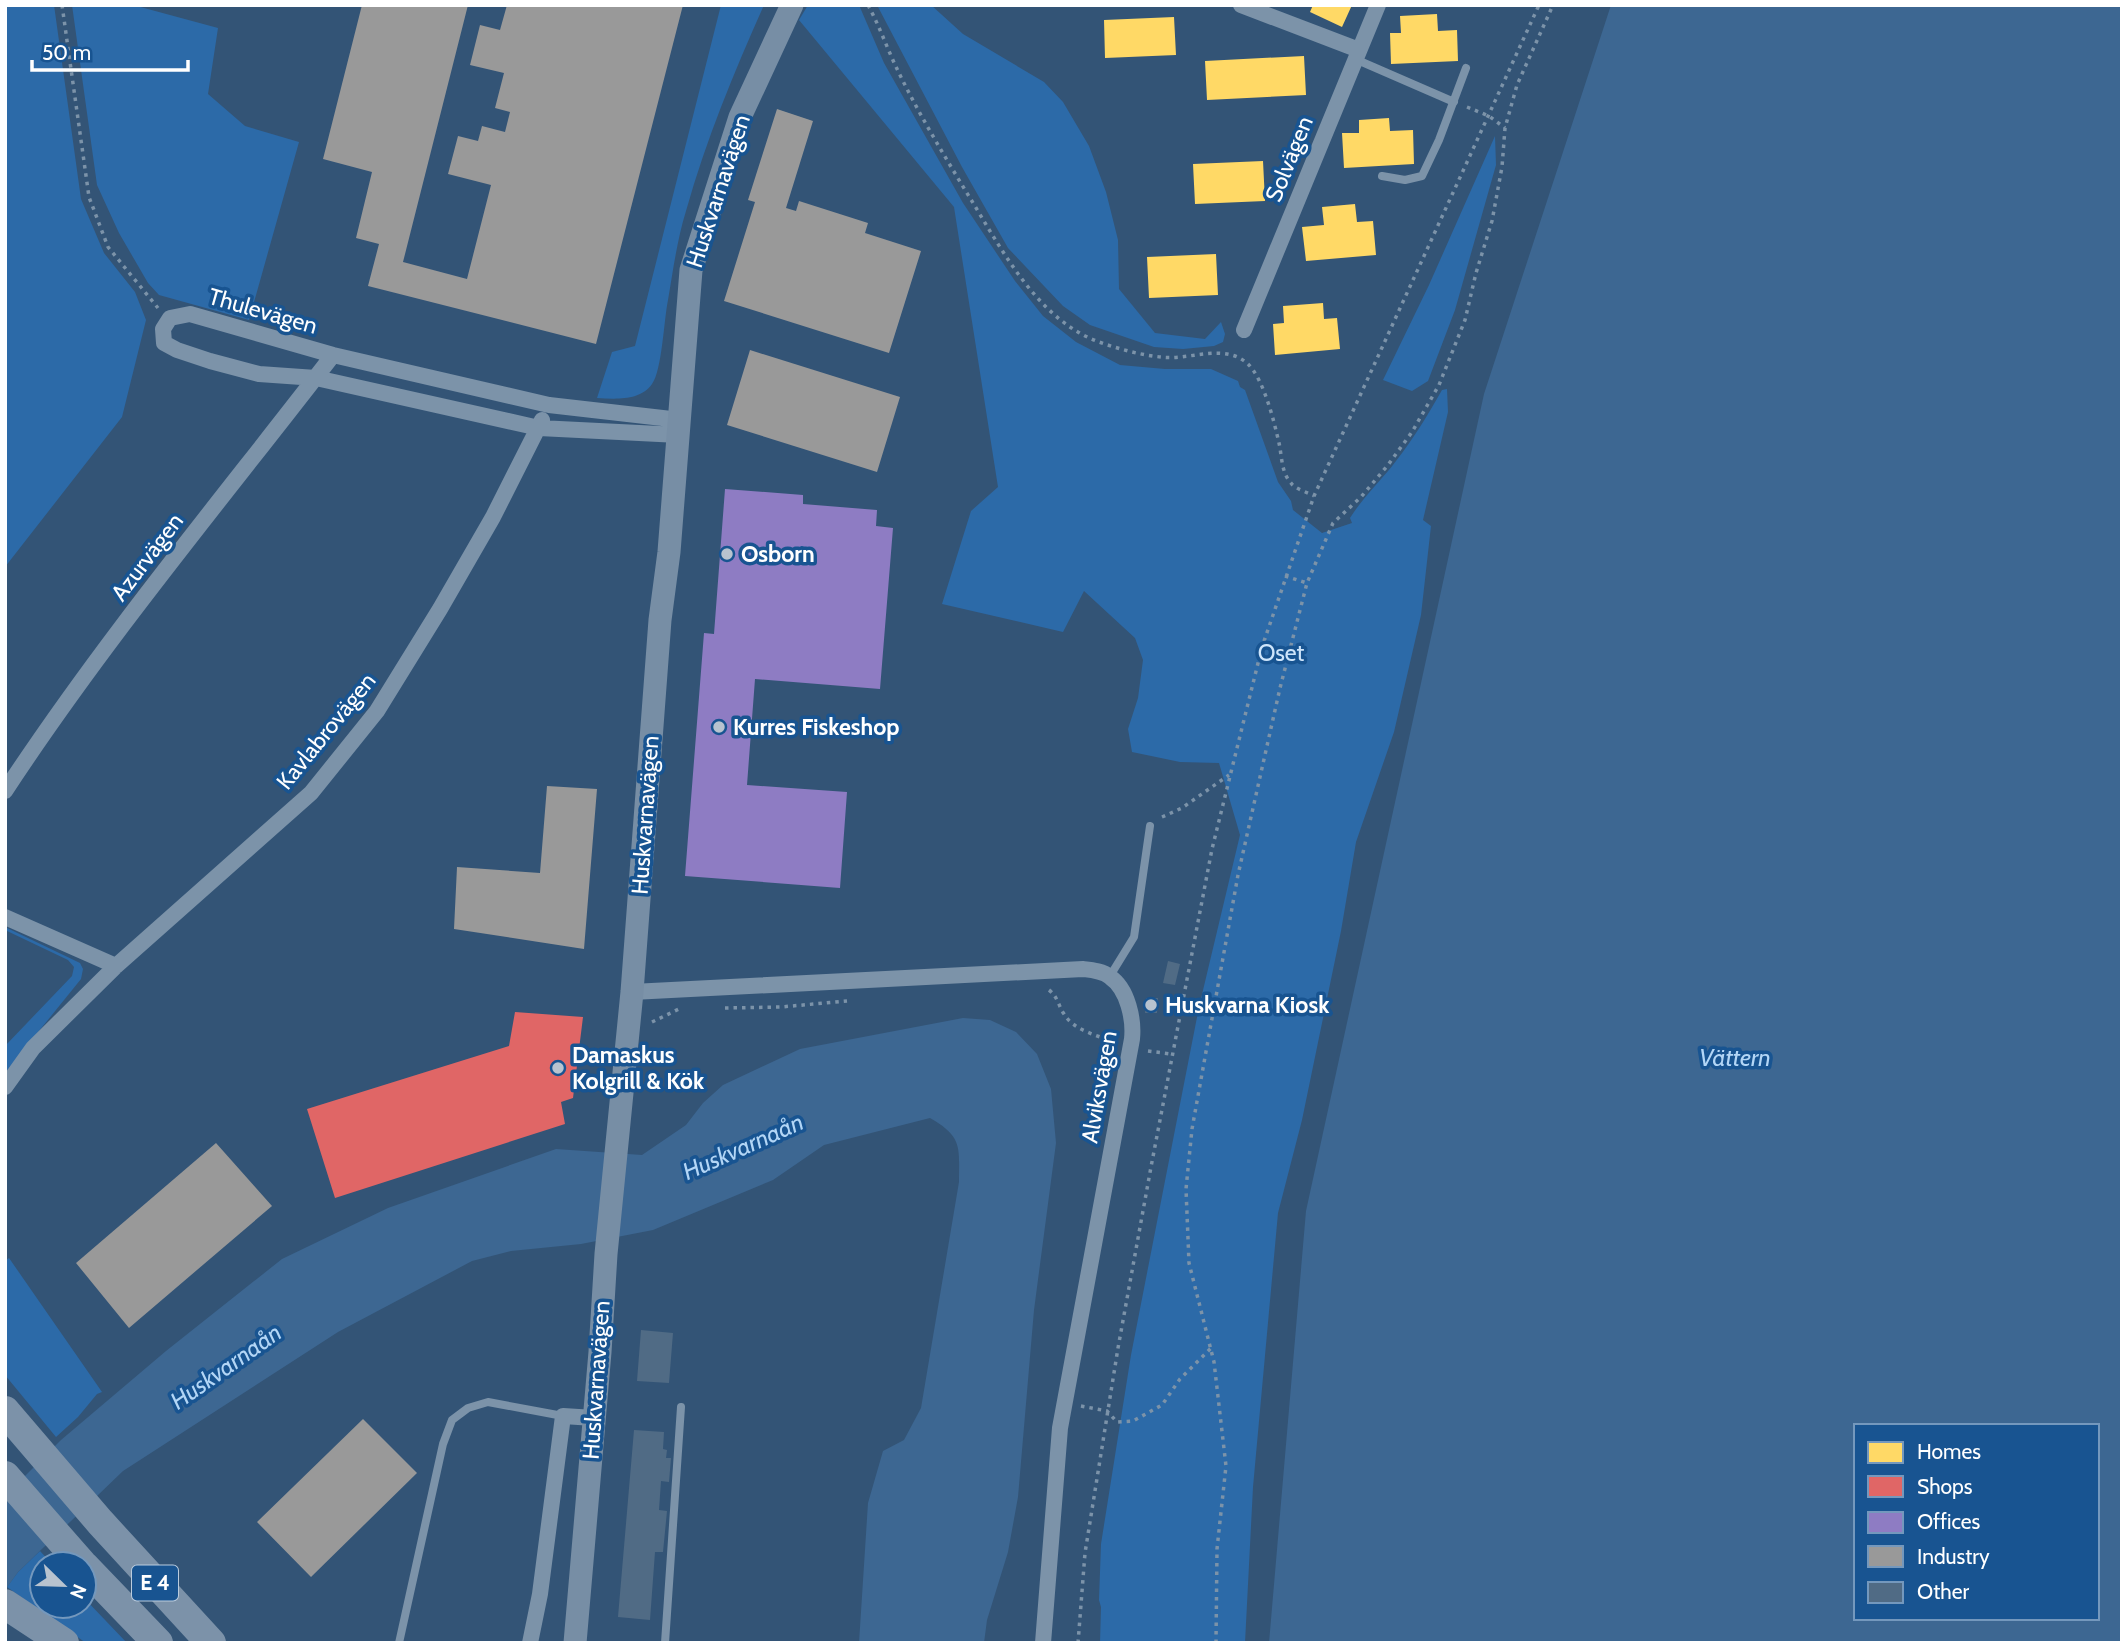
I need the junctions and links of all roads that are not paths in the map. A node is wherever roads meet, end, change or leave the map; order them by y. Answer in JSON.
{"nodes":[{"id":1,"x":792,"y":5,"type":"edge"},
{"id":2,"x":1241,"y":5,"type":"edge"},
{"id":3,"x":1378,"y":5,"type":"edge"},
{"id":4,"x":1357,"y":55,"type":"junction"},
{"id":5,"x":1466,"y":68,"type":"dead end"},
{"id":6,"x":1454,"y":102,"type":"junction"},
{"id":7,"x":1382,"y":176,"type":"dead end"},
{"id":8,"x":1244,"y":330,"type":"dead end"},
{"id":9,"x":333,"y":355,"type":"junction"},
{"id":10,"x":316,"y":378,"type":"junction"},
{"id":11,"x":549,"y":405,"type":"junction"},
{"id":12,"x":679,"y":427,"type":"junction"},
{"id":13,"x":539,"y":428,"type":"junction"},
{"id":14,"x":5,"y":791,"type":"edge"},
{"id":15,"x":1150,"y":826,"type":"road end"},
{"id":16,"x":5,"y":917,"type":"edge"},
{"id":17,"x":116,"y":966,"type":"junction"},
{"id":18,"x":1110,"y":976,"type":"junction"},
{"id":19,"x":632,"y":992,"type":"junction"},
{"id":20,"x":5,"y":1087,"type":"edge"},
{"id":21,"x":681,"y":1408,"type":"dead end"},
{"id":22,"x":563,"y":1416,"type":"junction"},
{"id":23,"x":594,"y":1418,"type":"junction"},
{"id":24,"x":14,"y":1422,"type":"edge"},
{"id":25,"x":5,"y":1476,"type":"edge"},
{"id":26,"x":69,"y":1550,"type":"edge"},
{"id":27,"x":98,"y":1581,"type":"edge"},
{"id":28,"x":10,"y":1607,"type":"edge"},
{"id":29,"x":64,"y":1643,"type":"edge"},
{"id":30,"x":158,"y":1643,"type":"edge"},
{"id":31,"x":211,"y":1643,"type":"edge"},
{"id":32,"x":399,"y":1643,"type":"edge"},
{"id":33,"x":530,"y":1643,"type":"edge"},
{"id":34,"x":575,"y":1643,"type":"edge"},
{"id":35,"x":665,"y":1643,"type":"edge"},
{"id":36,"x":1043,"y":1643,"type":"edge"}],
"edges":[{"from":1,"to":12,"type":"street","name":"Huskvarnavägen"},
{"from":2,"to":4,"type":"street"},
{"from":3,"to":4,"type":"street","name":"Solvägen"},
{"from":4,"to":6,"type":"lane"},
{"from":4,"to":8,"type":"street","name":"Solvägen"},
{"from":5,"to":6,"type":"lane"},
{"from":6,"to":7,"type":"lane"},
{"from":9,"to":10,"type":"street","name":"Azurvägen"},
{"from":9,"to":10,"type":"street","name":"Thulevägen"},
{"from":9,"to":11,"type":"street","name":"Thulevägen"},
{"from":10,"to":13,"type":"street"},
{"from":10,"to":14,"type":"street","name":"Azurvägen"},
{"from":11,"to":12,"type":"street","name":"Thulevägen"},
{"from":11,"to":13,"type":"street","name":"Kavlabrovägen"},
{"from":12,"to":13,"type":"street"},
{"from":12,"to":19,"type":"street","name":"Huskvarnavägen"},
{"from":13,"to":17,"type":"street","name":"Kavlabrovägen"},
{"from":15,"to":18,"type":"lane"},
{"from":16,"to":17,"type":"street"},
{"from":17,"to":20,"type":"street","name":"Kavlabrovägen"},
{"from":18,"to":19,"type":"street"},
{"from":18,"to":36,"type":"street","name":"Alviksvägen"},
{"from":19,"to":23,"type":"street","name":"Huskvarnavägen"},
{"from":21,"to":35,"type":"lane"},
{"from":22,"to":23,"type":"street"},
{"from":22,"to":32,"type":"lane"},
{"from":22,"to":33,"type":"street"},
{"from":23,"to":34,"type":"street","name":"Huskvarnavägen"},
{"from":24,"to":31,"type":"highway","number":"E 4"},
{"from":25,"to":26,"type":"highway","number":"E 4"},
{"from":27,"to":30,"type":"highway","number":"E 4"},
{"from":28,"to":29,"type":"highway"}]}
